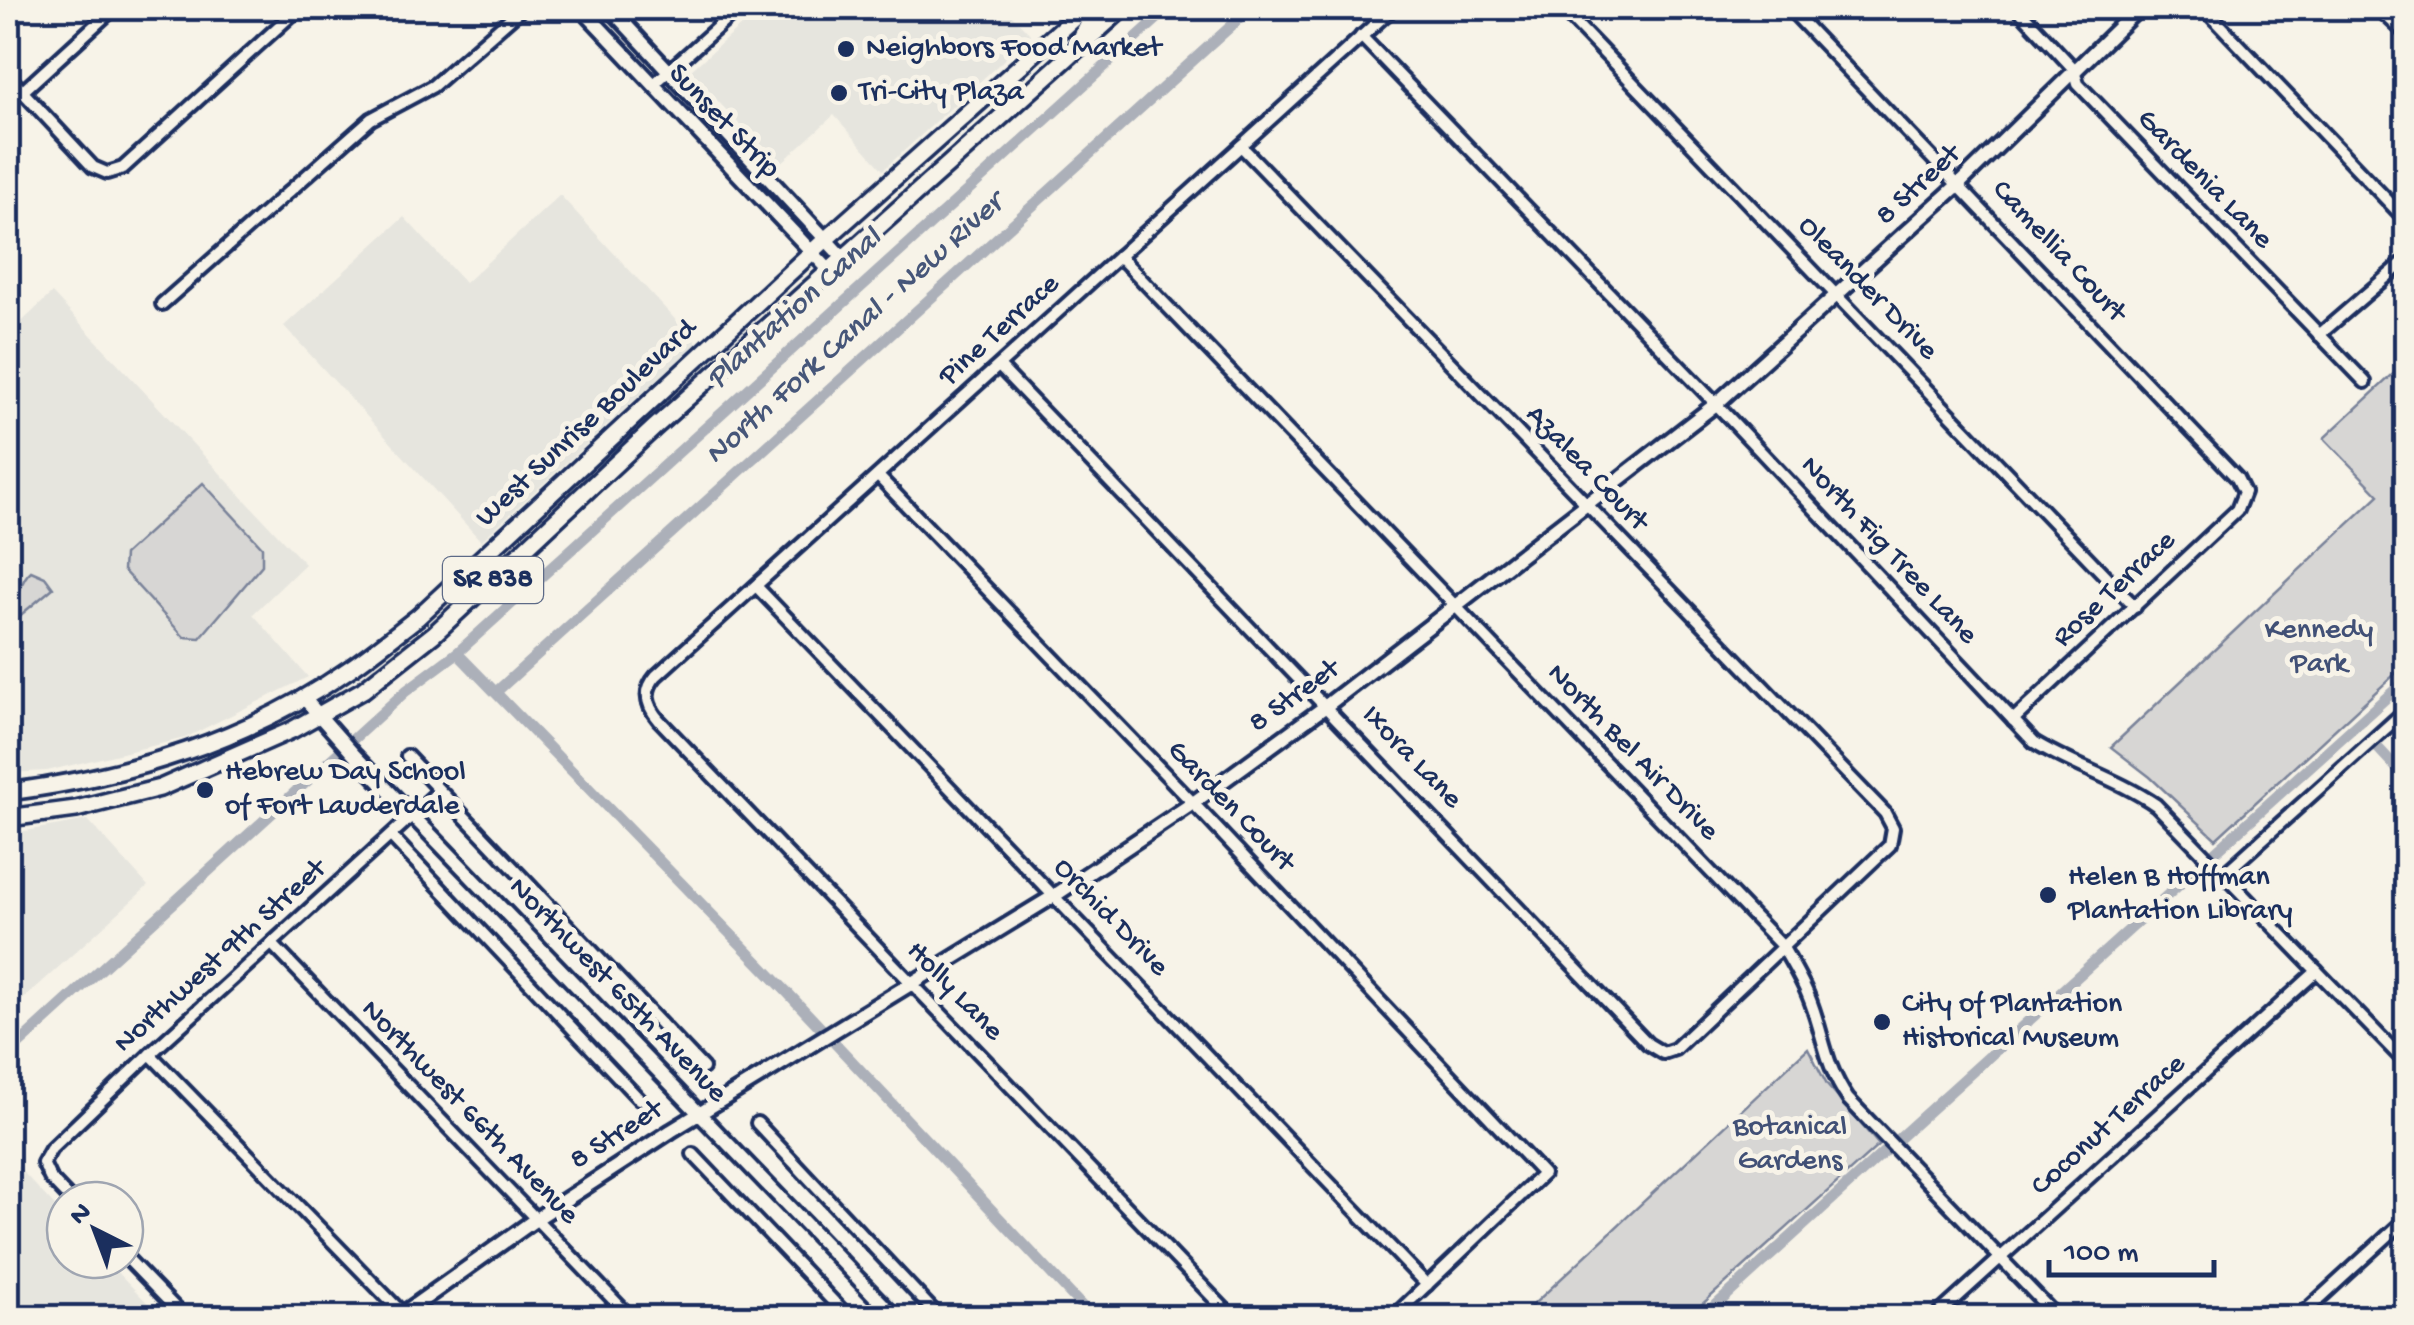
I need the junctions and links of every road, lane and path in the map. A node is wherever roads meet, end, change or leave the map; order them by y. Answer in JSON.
{"nodes":[{"id":1,"x":114,"y":8,"type":"edge"},
{"id":2,"x":299,"y":8,"type":"edge"},
{"id":3,"x":522,"y":8,"type":"edge"},
{"id":4,"x":581,"y":8,"type":"edge"},
{"id":5,"x":610,"y":8,"type":"edge"},
{"id":6,"x":739,"y":8,"type":"edge"},
{"id":7,"x":1085,"y":8,"type":"edge"},
{"id":8,"x":1104,"y":8,"type":"edge"},
{"id":9,"x":1123,"y":8,"type":"edge"},
{"id":10,"x":1393,"y":8,"type":"edge"},
{"id":11,"x":1561,"y":8,"type":"edge"},
{"id":12,"x":1789,"y":8,"type":"edge"},
{"id":13,"x":2017,"y":8,"type":"edge"},
{"id":14,"x":2139,"y":8,"type":"edge"},
{"id":15,"x":2204,"y":8,"type":"edge"},
{"id":16,"x":2378,"y":8,"type":"edge"},
{"id":17,"x":2406,"y":34,"type":"edge"},
{"id":18,"x":1361,"y":36,"type":"junction"},
{"id":19,"x":1072,"y":54,"type":"junction"},
{"id":20,"x":2074,"y":69,"type":"junction"},
{"id":21,"x":669,"y":71,"type":"junction"},
{"id":22,"x":8,"y":76,"type":"edge"},
{"id":23,"x":653,"y":85,"type":"junction"},
{"id":24,"x":22,"y":92,"type":"junction"},
{"id":25,"x":1241,"y":146,"type":"junction"},
{"id":26,"x":1959,"y":184,"type":"junction"},
{"id":27,"x":2406,"y":220,"type":"edge"},
{"id":28,"x":826,"y":239,"type":"junction"},
{"id":29,"x":813,"y":252,"type":"junction"},
{"id":30,"x":1119,"y":256,"type":"junction"},
{"id":31,"x":843,"y":258,"type":"junction"},
{"id":32,"x":2406,"y":260,"type":"edge"},
{"id":33,"x":829,"y":270,"type":"junction"},
{"id":34,"x":1838,"y":295,"type":"junction"},
{"id":35,"x":162,"y":304,"type":"dead end"},
{"id":36,"x":2319,"y":335,"type":"junction"},
{"id":37,"x":999,"y":366,"type":"junction"},
{"id":38,"x":2364,"y":382,"type":"dead end"},
{"id":39,"x":1716,"y":404,"type":"junction"},
{"id":40,"x":878,"y":476,"type":"junction"},
{"id":41,"x":2244,"y":492,"type":"joint"},
{"id":42,"x":1587,"y":505,"type":"junction"},
{"id":43,"x":756,"y":586,"type":"junction"},
{"id":44,"x":1458,"y":606,"type":"junction"},
{"id":45,"x":2135,"y":608,"type":"junction"},
{"id":46,"x":647,"y":696,"type":"joint"},
{"id":47,"x":304,"y":697,"type":"junction"},
{"id":48,"x":1326,"y":706,"type":"junction"},
{"id":49,"x":2406,"y":710,"type":"edge"},
{"id":50,"x":318,"y":716,"type":"junction"},
{"id":51,"x":2013,"y":720,"type":"junction"},
{"id":52,"x":191,"y":749,"type":"junction"},
{"id":53,"x":406,"y":756,"type":"dead end"},
{"id":54,"x":8,"y":792,"type":"edge"},
{"id":55,"x":438,"y":792,"type":"junction"},
{"id":56,"x":102,"y":802,"type":"junction"},
{"id":57,"x":1192,"y":802,"type":"junction"},
{"id":58,"x":414,"y":816,"type":"junction"},
{"id":59,"x":8,"y":818,"type":"edge"},
{"id":60,"x":391,"y":836,"type":"junction"},
{"id":61,"x":2224,"y":874,"type":"junction"},
{"id":62,"x":1054,"y":896,"type":"junction"},
{"id":63,"x":272,"y":944,"type":"junction"},
{"id":64,"x":1782,"y":946,"type":"junction"},
{"id":65,"x":2317,"y":971,"type":"junction"},
{"id":66,"x":911,"y":984,"type":"junction"},
{"id":67,"x":150,"y":1054,"type":"junction"},
{"id":68,"x":2406,"y":1063,"type":"edge"},
{"id":69,"x":703,"y":1068,"type":"dead end"},
{"id":70,"x":639,"y":1099,"type":"dead end"},
{"id":71,"x":700,"y":1113,"type":"junction"},
{"id":72,"x":757,"y":1123,"type":"dead end"},
{"id":73,"x":693,"y":1154,"type":"dead end"},
{"id":74,"x":52,"y":1180,"type":"edge"},
{"id":75,"x":536,"y":1219,"type":"junction"},
{"id":76,"x":2406,"y":1220,"type":"edge"},
{"id":77,"x":2001,"y":1257,"type":"junction"},
{"id":78,"x":145,"y":1277,"type":"edge"},
{"id":79,"x":1427,"y":1284,"type":"junction"},
{"id":80,"x":402,"y":1316,"type":"edge"},
{"id":81,"x":185,"y":1318,"type":"edge"},
{"id":82,"x":631,"y":1318,"type":"edge"},
{"id":83,"x":849,"y":1318,"type":"edge"},
{"id":84,"x":896,"y":1318,"type":"edge"},
{"id":85,"x":940,"y":1318,"type":"edge"},
{"id":86,"x":1233,"y":1318,"type":"edge"},
{"id":87,"x":1392,"y":1318,"type":"edge"},
{"id":88,"x":1934,"y":1318,"type":"edge"},
{"id":89,"x":2058,"y":1318,"type":"edge"},
{"id":90,"x":2298,"y":1318,"type":"edge"}],
"edges":[{"from":1,"to":24,"type":"street"},
{"from":2,"to":24,"type":"street"},
{"from":3,"to":35,"type":"street"},
{"from":4,"to":23,"type":"street","name":"Sunset Strip"},
{"from":5,"to":21,"type":"street","name":"Sunset Strip"},
{"from":6,"to":21,"type":"street"},
{"from":7,"to":28,"type":"highway","name":"West Sunrise Boulevard","number":"SR 838"},
{"from":8,"to":19,"type":"highway"},
{"from":9,"to":19,"type":"highway","name":"West Sunrise Boulevard","number":"SR 838"},
{"from":10,"to":18,"type":"street","name":"Pine Terrace"},
{"from":11,"to":34,"type":"street","name":"Oleander Drive"},
{"from":12,"to":26,"type":"street","name":"Camellia Court"},
{"from":13,"to":20,"type":"street","name":"Gardenia Lane"},
{"from":14,"to":20,"type":"street","name":"8 Street"},
{"from":15,"to":27,"type":"street"},
{"from":16,"to":17,"type":"street"},
{"from":18,"to":25,"type":"street","name":"Pine Terrace"},
{"from":18,"to":39,"type":"street","name":"North Fig Tree Lane"},
{"from":19,"to":31,"type":"highway","name":"West Sunrise Boulevard","number":"SR 838"},
{"from":20,"to":26,"type":"street","name":"8 Street"},
{"from":20,"to":36,"type":"street","name":"Gardenia Lane"},
{"from":21,"to":23,"type":"street"},
{"from":21,"to":28,"type":"street","name":"Sunset Strip"},
{"from":22,"to":24,"type":"street"},
{"from":23,"to":29,"type":"street","name":"Sunset Strip"},
{"from":25,"to":30,"type":"street","name":"Pine Terrace"},
{"from":25,"to":42,"type":"street","name":"Azalea Court"},
{"from":26,"to":34,"type":"street","name":"8 Street"},
{"from":26,"to":41,"type":"street","name":"Camellia Court"},
{"from":28,"to":29,"type":"highway","name":"West Sunrise Boulevard","number":"SR 838"},
{"from":28,"to":31,"type":"street","name":"Sunset Strip"},
{"from":29,"to":33,"type":"street","name":"Sunset Strip"},
{"from":29,"to":47,"type":"highway","name":"West Sunrise Boulevard","number":"SR 838"},
{"from":30,"to":37,"type":"street","name":"Pine Terrace"},
{"from":30,"to":44,"type":"street","name":"North Bel Air Drive"},
{"from":31,"to":33,"type":"highway","name":"West Sunrise Boulevard","number":"SR 838"},
{"from":32,"to":36,"type":"street"},
{"from":33,"to":50,"type":"highway","name":"West Sunrise Boulevard","number":"SR 838"},
{"from":34,"to":39,"type":"street","name":"8 Street"},
{"from":34,"to":45,"type":"street","name":"Oleander Drive"},
{"from":36,"to":38,"type":"street","name":"Gardenia Lane"},
{"from":37,"to":40,"type":"street","name":"Pine Terrace"},
{"from":37,"to":48,"type":"street","name":"Ixora Lane"},
{"from":39,"to":42,"type":"street","name":"8 Street"},
{"from":39,"to":51,"type":"street","name":"North Fig Tree Lane"},
{"from":40,"to":43,"type":"street","name":"Pine Terrace"},
{"from":40,"to":57,"type":"street","name":"Garden Court"},
{"from":41,"to":45,"type":"street","name":"Rose Terrace"},
{"from":42,"to":44,"type":"street","name":"8 Street"},
{"from":42,"to":64,"type":"street","name":"Azalea Court"},
{"from":43,"to":46,"type":"street","name":"Pine Terrace"},
{"from":43,"to":62,"type":"street","name":"Orchid Drive"},
{"from":44,"to":48,"type":"street","name":"8 Street"},
{"from":44,"to":64,"type":"street","name":"North Bel Air Drive"},
{"from":45,"to":51,"type":"street","name":"Rose Terrace"},
{"from":46,"to":66,"type":"street","name":"Holly Lane"},
{"from":47,"to":50,"type":"street","name":"Northwest 65th Avenue"},
{"from":47,"to":52,"type":"highway","name":"West Sunrise Boulevard","number":"SR 838"},
{"from":48,"to":57,"type":"street","name":"8 Street"},
{"from":48,"to":64,"type":"street","name":"Ixora Lane"},
{"from":49,"to":61,"type":"street"},
{"from":50,"to":56,"type":"highway","name":"West Sunrise Boulevard","number":"SR 838"},
{"from":50,"to":58,"type":"street","name":"Northwest 65th Avenue"},
{"from":51,"to":61,"type":"street","name":"North Fig Tree Lane"},
{"from":52,"to":54,"type":"highway","name":"West Sunrise Boulevard","number":"SR 838"},
{"from":52,"to":56,"type":"highway"},
{"from":53,"to":55,"type":"street"},
{"from":55,"to":58,"type":"street","name":"Northwest 9th Street"},
{"from":55,"to":69,"type":"street"},
{"from":56,"to":59,"type":"highway","name":"West Sunrise Boulevard","number":"SR 838"},
{"from":57,"to":62,"type":"street","name":"8 Street"},
{"from":57,"to":79,"type":"street","name":"Garden Court"},
{"from":58,"to":60,"type":"street","name":"Northwest 9th Street"},
{"from":58,"to":71,"type":"street","name":"Northwest 65th Avenue"},
{"from":60,"to":63,"type":"street","name":"Northwest 9th Street"},
{"from":60,"to":70,"type":"street"},
{"from":61,"to":65,"type":"street","name":"North Fig Tree Lane"},
{"from":62,"to":66,"type":"street","name":"8 Street"},
{"from":62,"to":79,"type":"street","name":"Orchid Drive"},
{"from":63,"to":67,"type":"street","name":"Northwest 9th Street"},
{"from":63,"to":75,"type":"street","name":"Northwest 66th Avenue"},
{"from":64,"to":77,"type":"street","name":"North Bel Air Drive"},
{"from":65,"to":68,"type":"street","name":"North Fig Tree Lane"},
{"from":65,"to":77,"type":"street","name":"Coconut Terrace"},
{"from":66,"to":71,"type":"street","name":"8 Street"},
{"from":66,"to":86,"type":"street","name":"Holly Lane"},
{"from":67,"to":74,"type":"street","name":"Northwest 9th Street"},
{"from":67,"to":80,"type":"street"},
{"from":71,"to":75,"type":"street","name":"8 Street"},
{"from":71,"to":84,"type":"street","name":"Northwest 65th Avenue"},
{"from":72,"to":85,"type":"street"},
{"from":73,"to":83,"type":"street"},
{"from":75,"to":80,"type":"street","name":"8 Street"},
{"from":75,"to":82,"type":"street","name":"Northwest 66th Avenue"},
{"from":76,"to":90,"type":"street"},
{"from":77,"to":88,"type":"street","name":"Coconut Terrace"},
{"from":77,"to":89,"type":"street","name":"North Bel Air Drive"},
{"from":78,"to":81,"type":"street"},
{"from":79,"to":87,"type":"street"}]}
